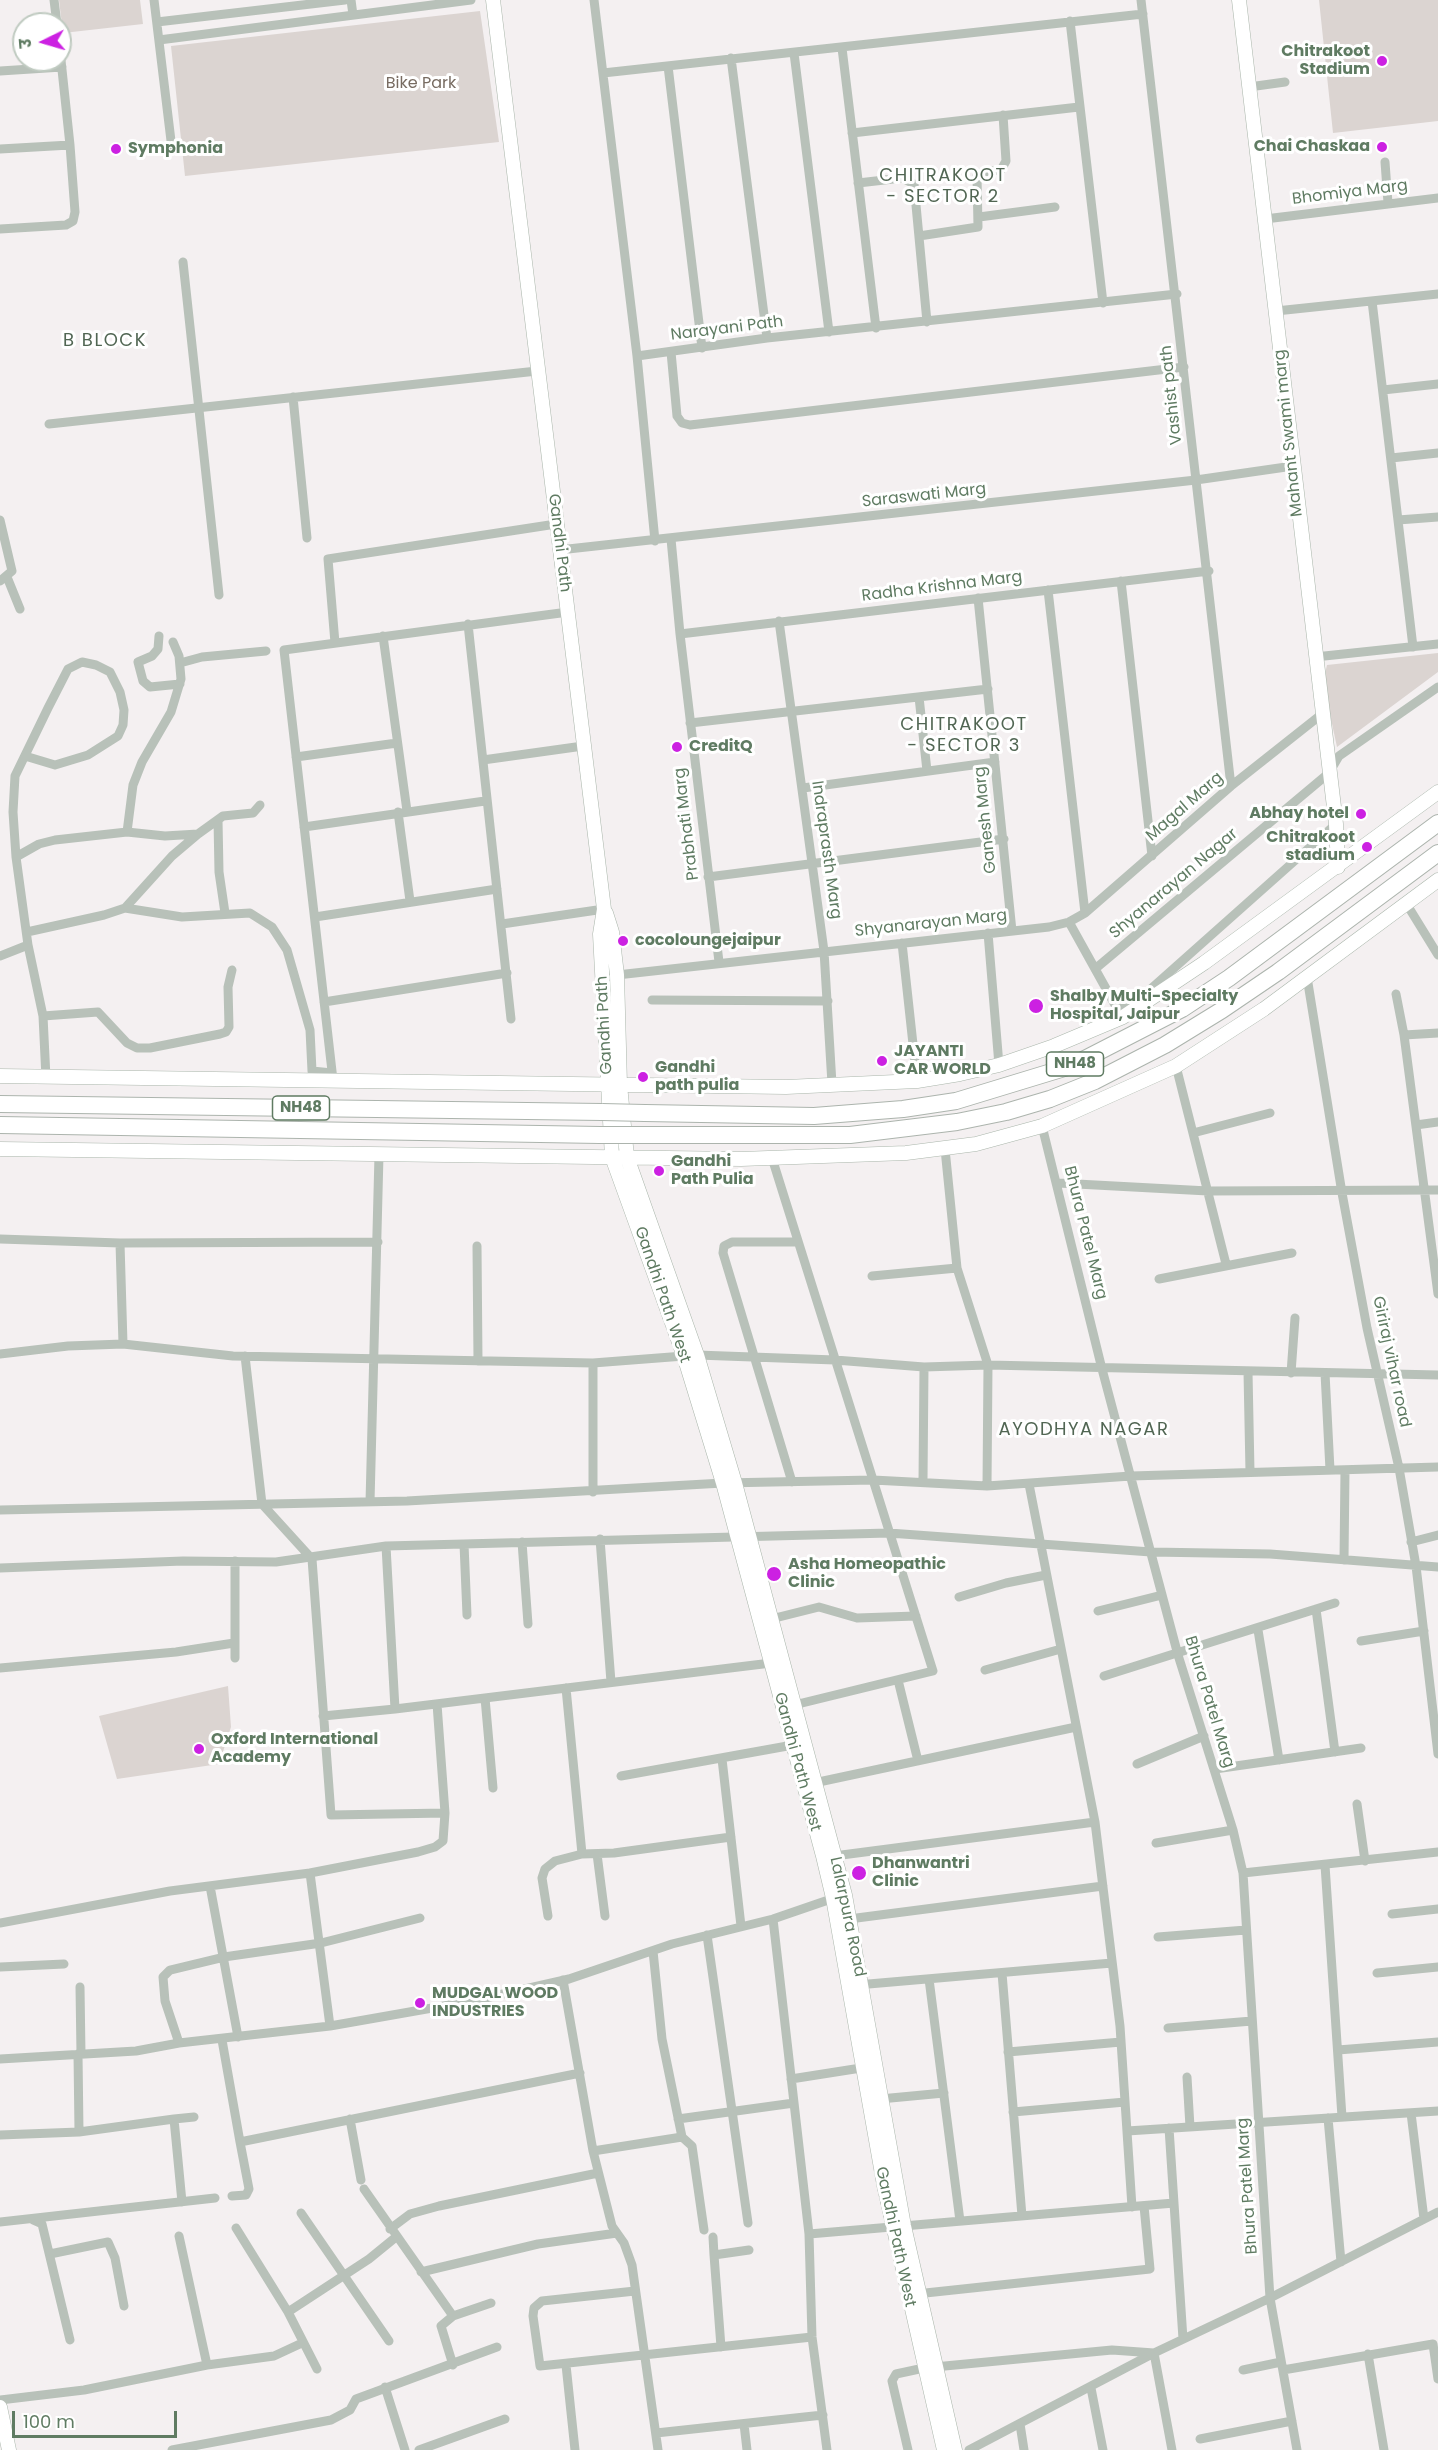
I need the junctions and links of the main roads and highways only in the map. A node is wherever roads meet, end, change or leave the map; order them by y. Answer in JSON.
{"nodes":[{"id":1,"x":1438,"y":822,"type":"edge"},
{"id":2,"x":1438,"y":853,"type":"edge"},
{"id":3,"x":0,"y":1104,"type":"edge"},
{"id":4,"x":0,"y":1125,"type":"edge"}],
"edges":[{"from":1,"to":3,"type":"highway","number":"NH48","bridge":true},
{"from":2,"to":4,"type":"highway","number":"NH48","bridge":true}]}
